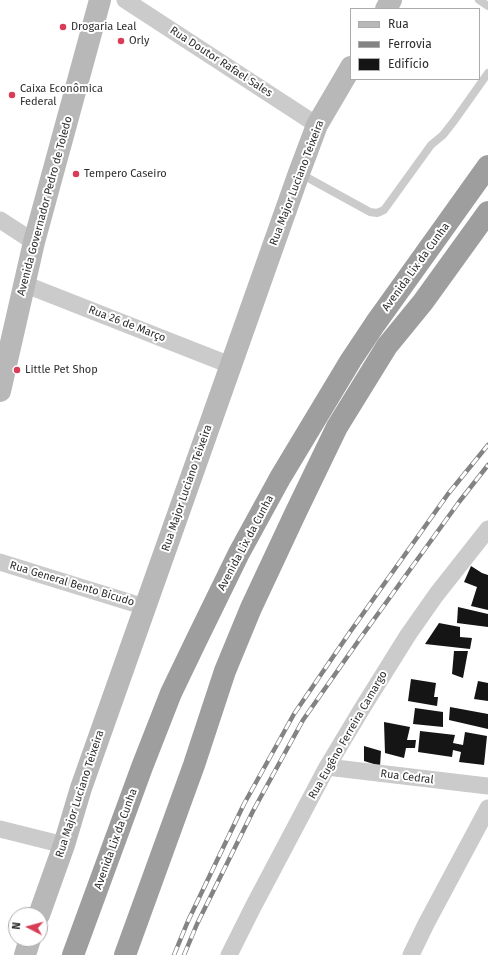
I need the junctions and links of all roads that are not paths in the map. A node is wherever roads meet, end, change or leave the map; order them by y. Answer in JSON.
{"nodes":[{"id":1,"x":100,"y":0,"type":"edge"},
{"id":2,"x":124,"y":0,"type":"edge"},
{"id":3,"x":479,"y":0,"type":"edge"},
{"id":4,"x":488,"y":6,"type":"edge"},
{"id":5,"x":350,"y":69,"type":"edge"},
{"id":6,"x":488,"y":73,"type":"edge"},
{"id":7,"x":317,"y":125,"type":"junction"},
{"id":8,"x":488,"y":166,"type":"edge"},
{"id":9,"x":299,"y":173,"type":"junction"},
{"id":10,"x":488,"y":212,"type":"edge"},
{"id":11,"x":0,"y":220,"type":"edge"},
{"id":12,"x":488,"y":234,"type":"edge"},
{"id":13,"x":34,"y":242,"type":"junction"},
{"id":14,"x":446,"y":270,"type":"junction"},
{"id":15,"x":24,"y":284,"type":"junction"},
{"id":16,"x":230,"y":365,"type":"junction"},
{"id":17,"x":0,"y":390,"type":"edge"},
{"id":18,"x":488,"y":529,"type":"edge"},
{"id":19,"x":0,"y":562,"type":"edge"},
{"id":20,"x":145,"y":607,"type":"junction"},
{"id":21,"x":327,"y":767,"type":"junction"},
{"id":22,"x":488,"y":786,"type":"edge"},
{"id":23,"x":488,"y":808,"type":"edge"},
{"id":24,"x":0,"y":829,"type":"edge"},
{"id":25,"x":64,"y":846,"type":"junction"},
{"id":26,"x":42,"y":907,"type":"edge"},
{"id":27,"x":73,"y":955,"type":"edge"},
{"id":28,"x":125,"y":955,"type":"edge"},
{"id":29,"x":229,"y":955,"type":"edge"},
{"id":30,"x":411,"y":955,"type":"edge"}],
"edges":[{"from":1,"to":13,"type":"main road","name":"Avenida Governador Pedro de Toledo"},
{"from":2,"to":7,"type":"street","name":"Rua Doutor Rafael Sales"},
{"from":3,"to":4,"type":"lane"},
{"from":5,"to":7,"type":"main road","name":"Rua Major Luciano Teixeira"},
{"from":6,"to":9,"type":"lane"},
{"from":7,"to":9,"type":"main road","name":"Rua Major Luciano Teixeira"},
{"from":8,"to":27,"type":"highway","name":"Avenida Lix da Cunha"},
{"from":9,"to":16,"type":"main road","name":"Rua Major Luciano Teixeira"},
{"from":10,"to":14,"type":"highway"},
{"from":11,"to":13,"type":"street"},
{"from":12,"to":14,"type":"highway"},
{"from":13,"to":15,"type":"main road","name":"Avenida Governador Pedro de Toledo"},
{"from":14,"to":28,"type":"highway"},
{"from":15,"to":16,"type":"street","name":"Rua 26 de Março"},
{"from":15,"to":17,"type":"main road","name":"Avenida Governador Pedro de Toledo"},
{"from":16,"to":20,"type":"main road","name":"Rua Major Luciano Teixeira"},
{"from":18,"to":21,"type":"street","name":"Rua Eugêno Ferreira Camargo"},
{"from":19,"to":20,"type":"street","name":"Rua General Bento Bicudo"},
{"from":20,"to":25,"type":"main road","name":"Rua Major Luciano Teixeira"},
{"from":21,"to":22,"type":"street","name":"Rua Cedral"},
{"from":21,"to":29,"type":"street","name":"Rua Eugêno Ferreira Camargo"},
{"from":23,"to":30,"type":"street"},
{"from":24,"to":25,"type":"street"},
{"from":25,"to":26,"type":"main road","name":"Rua Major Luciano Teixeira"}]}
